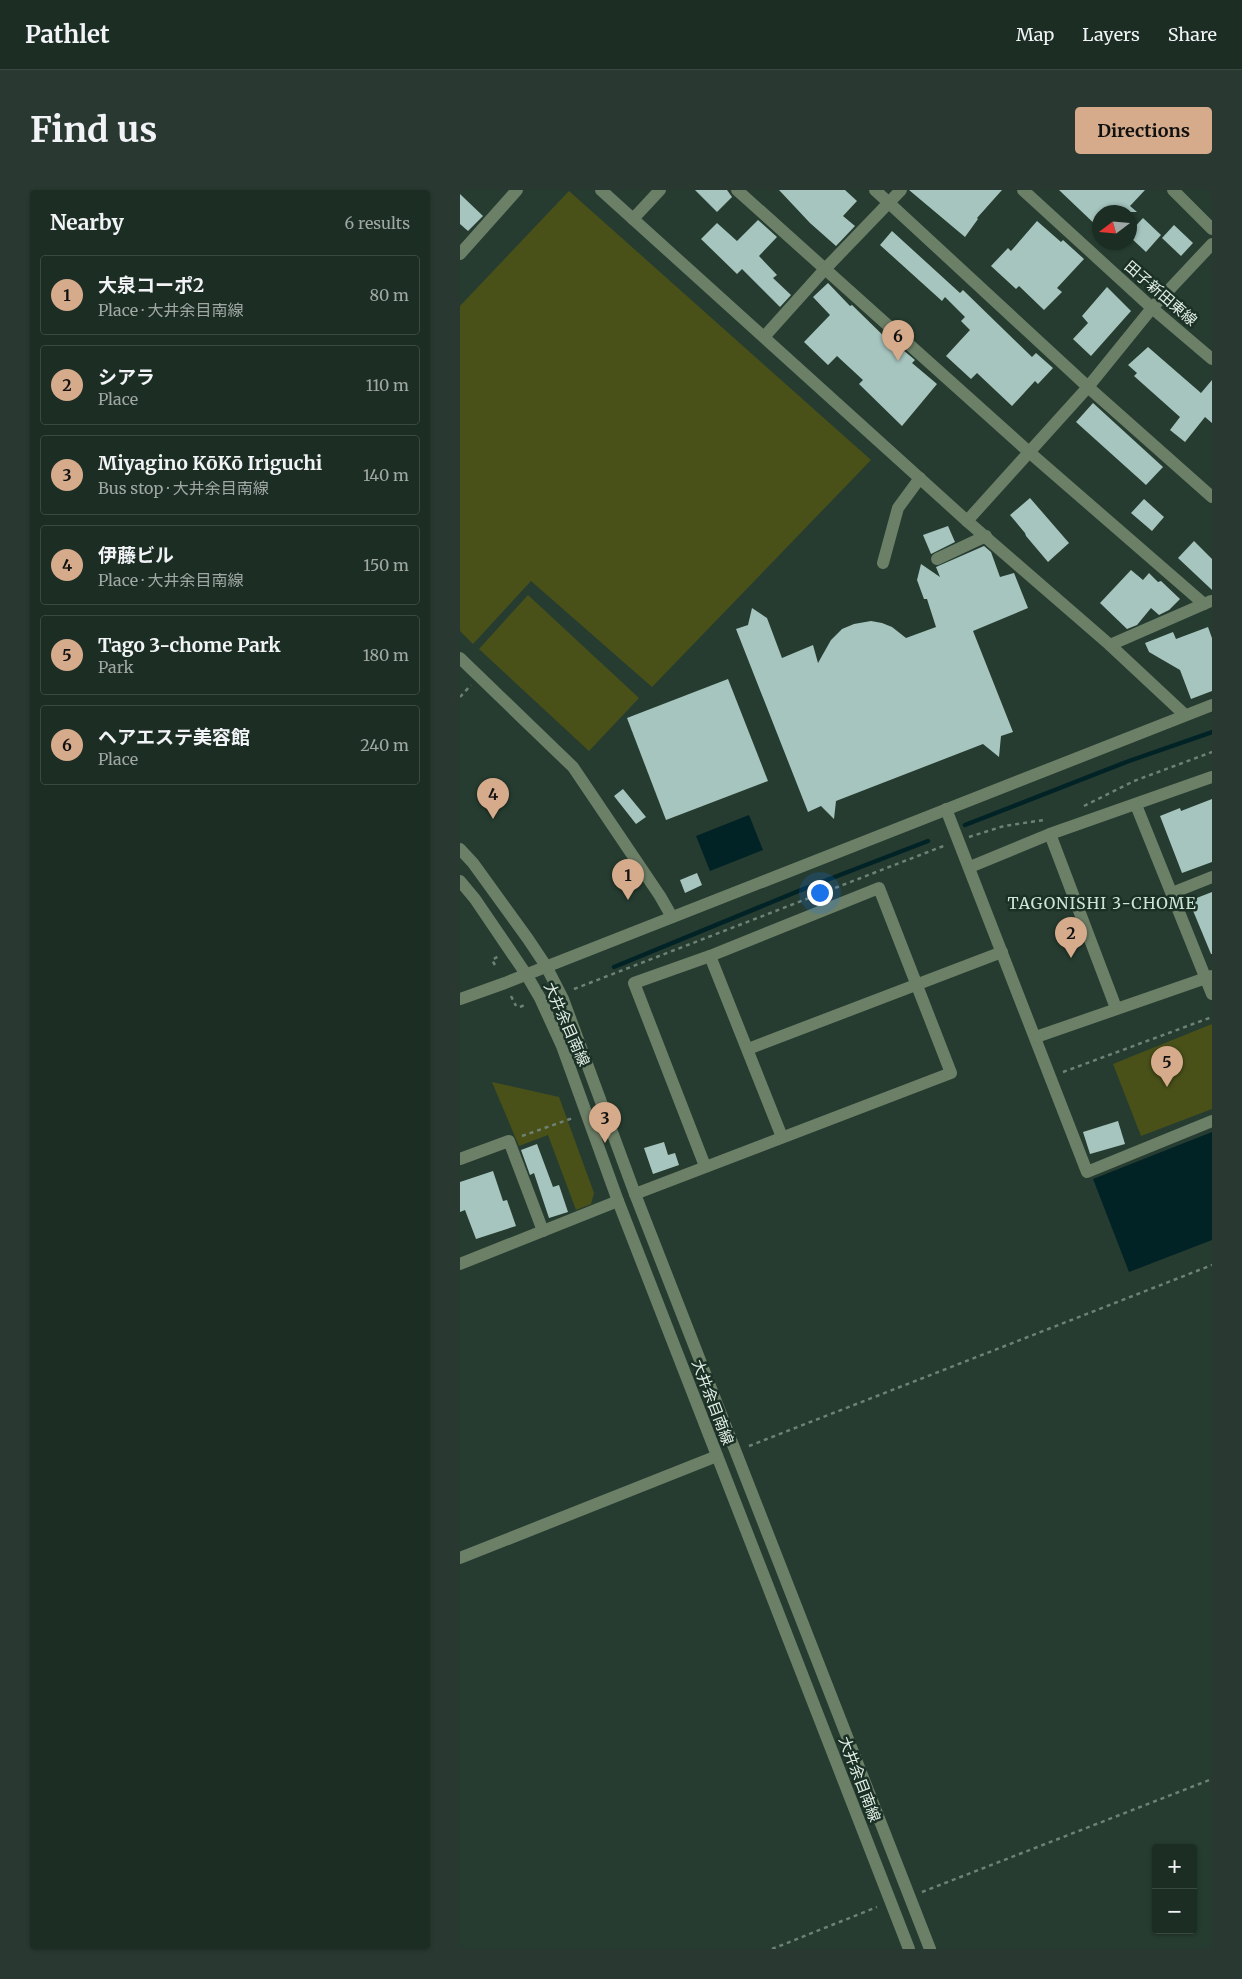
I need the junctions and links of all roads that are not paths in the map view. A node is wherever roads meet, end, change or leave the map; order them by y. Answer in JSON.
{"nodes":[{"id":1,"x":517,"y":190,"type":"edge"},
{"id":2,"x":601,"y":190,"type":"edge"},
{"id":3,"x":660,"y":190,"type":"edge"},
{"id":4,"x":737,"y":190,"type":"edge"},
{"id":5,"x":875,"y":190,"type":"edge"},
{"id":6,"x":901,"y":190,"type":"edge"},
{"id":7,"x":1023,"y":190,"type":"edge"},
{"id":8,"x":1173,"y":190,"type":"edge"},
{"id":9,"x":889,"y":203,"type":"junction"},
{"id":10,"x":633,"y":219,"type":"junction"},
{"id":11,"x":1212,"y":228,"type":"edge"},
{"id":12,"x":1212,"y":244,"type":"edge"},
{"id":13,"x":460,"y":254,"type":"edge"},
{"id":14,"x":825,"y":269,"type":"junction"},
{"id":15,"x":1152,"y":308,"type":"junction"},
{"id":16,"x":764,"y":337,"type":"junction"},
{"id":17,"x":1212,"y":359,"type":"edge"},
{"id":18,"x":1088,"y":387,"type":"junction"},
{"id":19,"x":1029,"y":452,"type":"junction"},
{"id":20,"x":920,"y":478,"type":"junction"},
{"id":21,"x":1212,"y":497,"type":"edge"},
{"id":22,"x":968,"y":521,"type":"junction"},
{"id":23,"x":986,"y":536,"type":"junction"},
{"id":24,"x":937,"y":559,"type":"dead end"},
{"id":25,"x":883,"y":563,"type":"dead end"},
{"id":26,"x":1208,"y":602,"type":"edge"},
{"id":27,"x":1110,"y":644,"type":"junction"},
{"id":28,"x":460,"y":658,"type":"edge"},
{"id":29,"x":1212,"y":705,"type":"edge"},
{"id":30,"x":1185,"y":715,"type":"junction"},
{"id":31,"x":1212,"y":777,"type":"edge"},
{"id":32,"x":1136,"y":805,"type":"junction"},
{"id":33,"x":946,"y":809,"type":"junction"},
{"id":34,"x":1050,"y":834,"type":"junction"},
{"id":35,"x":460,"y":848,"type":"edge"},
{"id":36,"x":970,"y":867,"type":"junction"},
{"id":37,"x":1212,"y":877,"type":"edge"},
{"id":38,"x":460,"y":881,"type":"edge"},
{"id":39,"x":1172,"y":893,"type":"junction"},
{"id":40,"x":672,"y":917,"type":"junction"},
{"id":41,"x":1002,"y":952,"type":"junction"},
{"id":42,"x":710,"y":956,"type":"junction"},
{"id":43,"x":546,"y":966,"type":"junction"},
{"id":44,"x":526,"y":974,"type":"junction"},
{"id":45,"x":1209,"y":977,"type":"edge"},
{"id":46,"x":916,"y":985,"type":"junction"},
{"id":47,"x":1212,"y":994,"type":"edge"},
{"id":48,"x":460,"y":999,"type":"edge"},
{"id":49,"x":1116,"y":1008,"type":"junction"},
{"id":50,"x":1036,"y":1037,"type":"junction"},
{"id":51,"x":748,"y":1049,"type":"junction"},
{"id":52,"x":1212,"y":1121,"type":"edge"},
{"id":53,"x":782,"y":1137,"type":"junction"},
{"id":54,"x":460,"y":1160,"type":"edge"},
{"id":55,"x":705,"y":1166,"type":"junction"},
{"id":56,"x":635,"y":1194,"type":"junction"},
{"id":57,"x":618,"y":1201,"type":"junction"},
{"id":58,"x":543,"y":1231,"type":"junction"},
{"id":59,"x":460,"y":1264,"type":"edge"},
{"id":60,"x":717,"y":1456,"type":"junction"},
{"id":61,"x":460,"y":1558,"type":"edge"},
{"id":62,"x":909,"y":1949,"type":"edge"},
{"id":63,"x":930,"y":1949,"type":"edge"}],
"edges":[{"from":1,"to":13,"type":"street"},
{"from":2,"to":10,"type":"street"},
{"from":3,"to":10,"type":"street"},
{"from":4,"to":14,"type":"street"},
{"from":5,"to":9,"type":"street"},
{"from":6,"to":9,"type":"street"},
{"from":7,"to":15,"type":"street","name":"田子新田東線"},
{"from":8,"to":11,"type":"street"},
{"from":9,"to":14,"type":"street"},
{"from":9,"to":18,"type":"street"},
{"from":10,"to":16,"type":"street"},
{"from":12,"to":15,"type":"street"},
{"from":14,"to":16,"type":"street"},
{"from":14,"to":19,"type":"street"},
{"from":15,"to":17,"type":"street","name":"田子新田東線"},
{"from":15,"to":18,"type":"street"},
{"from":16,"to":20,"type":"street"},
{"from":18,"to":19,"type":"street"},
{"from":18,"to":21,"type":"street"},
{"from":19,"to":22,"type":"street"},
{"from":19,"to":26,"type":"street"},
{"from":20,"to":22,"type":"street"},
{"from":20,"to":25,"type":"street"},
{"from":22,"to":23,"type":"street"},
{"from":23,"to":24,"type":"street"},
{"from":23,"to":27,"type":"street"},
{"from":26,"to":27,"type":"street"},
{"from":27,"to":30,"type":"street"},
{"from":28,"to":40,"type":"street"},
{"from":29,"to":30,"type":"street"},
{"from":30,"to":33,"type":"street"},
{"from":31,"to":32,"type":"street"},
{"from":32,"to":34,"type":"street"},
{"from":32,"to":39,"type":"street"},
{"from":33,"to":36,"type":"street"},
{"from":33,"to":40,"type":"street"},
{"from":34,"to":36,"type":"street"},
{"from":34,"to":49,"type":"street"},
{"from":35,"to":43,"type":"street"},
{"from":36,"to":41,"type":"street"},
{"from":37,"to":39,"type":"street"},
{"from":38,"to":44,"type":"street","name":"大井余目南線"},
{"from":39,"to":45,"type":"street"},
{"from":40,"to":43,"type":"street"},
{"from":41,"to":46,"type":"street"},
{"from":41,"to":50,"type":"street"},
{"from":42,"to":46,"type":"street"},
{"from":42,"to":51,"type":"street"},
{"from":42,"to":55,"type":"street"},
{"from":43,"to":44,"type":"street"},
{"from":43,"to":56,"type":"street"},
{"from":44,"to":48,"type":"street"},
{"from":44,"to":57,"type":"street","name":"大井余目南線"},
{"from":45,"to":47,"type":"street"},
{"from":45,"to":49,"type":"street"},
{"from":46,"to":51,"type":"street"},
{"from":46,"to":53,"type":"street"},
{"from":49,"to":50,"type":"street"},
{"from":50,"to":52,"type":"street"},
{"from":51,"to":53,"type":"street"},
{"from":53,"to":55,"type":"street"},
{"from":54,"to":58,"type":"street"},
{"from":55,"to":56,"type":"street"},
{"from":56,"to":63,"type":"street"},
{"from":57,"to":58,"type":"street"},
{"from":57,"to":60,"type":"street","name":"大井余目南線"},
{"from":58,"to":59,"type":"street"},
{"from":60,"to":61,"type":"street"},
{"from":60,"to":62,"type":"street","name":"大井余目南線"}]}
